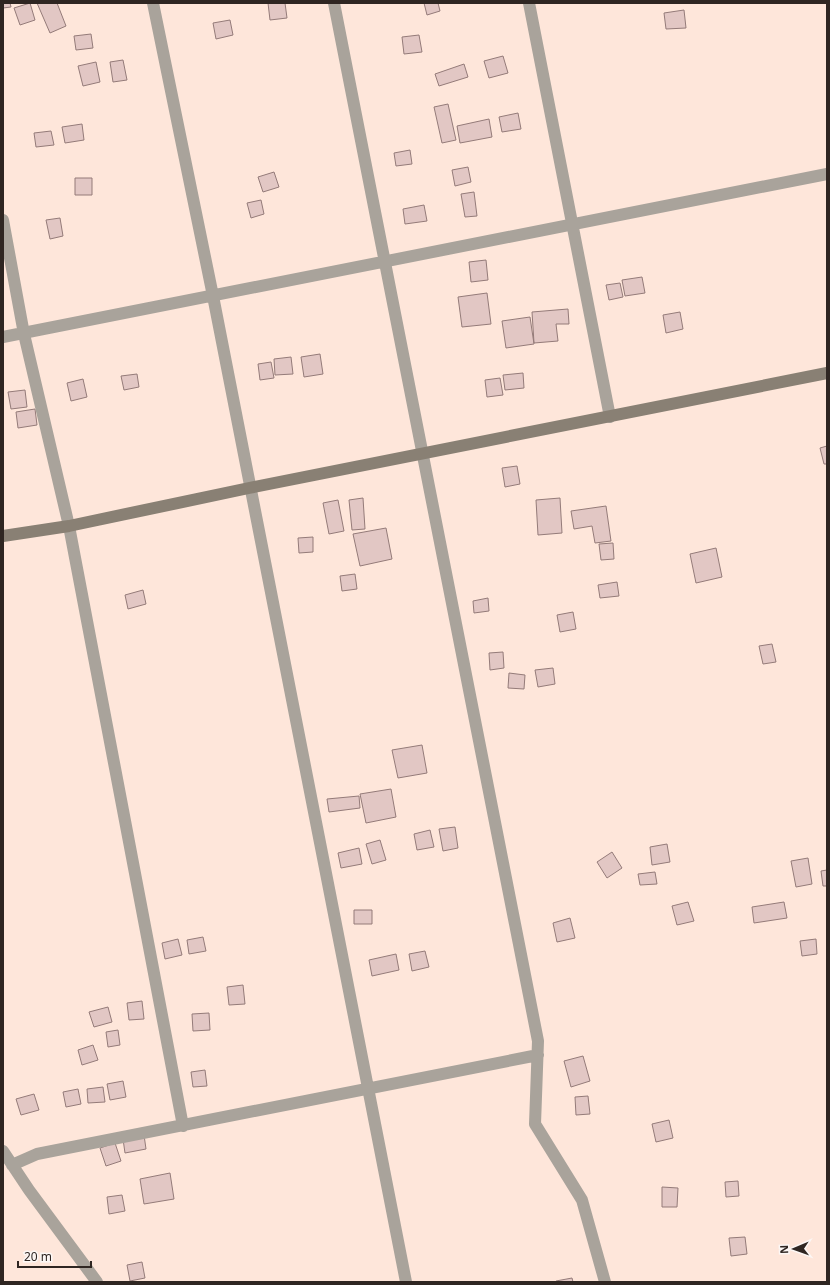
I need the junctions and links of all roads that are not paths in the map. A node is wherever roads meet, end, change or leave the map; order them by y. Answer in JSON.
{"nodes":[{"id":1,"x":153,"y":3,"type":"edge"},
{"id":2,"x":334,"y":3,"type":"edge"},
{"id":3,"x":529,"y":3,"type":"edge"},
{"id":4,"x":827,"y":174,"type":"edge"},
{"id":5,"x":3,"y":220,"type":"edge"},
{"id":6,"x":572,"y":224,"type":"junction"},
{"id":7,"x":384,"y":262,"type":"junction"},
{"id":8,"x":213,"y":296,"type":"junction"},
{"id":9,"x":24,"y":334,"type":"junction"},
{"id":10,"x":3,"y":337,"type":"edge"},
{"id":11,"x":827,"y":373,"type":"edge"},
{"id":12,"x":610,"y":417,"type":"junction"},
{"id":13,"x":422,"y":454,"type":"junction"},
{"id":14,"x":249,"y":488,"type":"junction"},
{"id":15,"x":69,"y":526,"type":"junction"},
{"id":16,"x":3,"y":536,"type":"edge"},
{"id":17,"x":538,"y":1055,"type":"junction"},
{"id":18,"x":369,"y":1089,"type":"junction"},
{"id":19,"x":183,"y":1126,"type":"junction"},
{"id":20,"x":3,"y":1151,"type":"edge"},
{"id":21,"x":12,"y":1165,"type":"junction"},
{"id":22,"x":97,"y":1282,"type":"edge"},
{"id":23,"x":406,"y":1282,"type":"edge"},
{"id":24,"x":606,"y":1282,"type":"edge"}],
"edges":[{"from":1,"to":8,"type":"street"},
{"from":2,"to":7,"type":"street"},
{"from":3,"to":6,"type":"street"},
{"from":4,"to":6,"type":"street"},
{"from":5,"to":9,"type":"street"},
{"from":6,"to":7,"type":"street"},
{"from":6,"to":12,"type":"street"},
{"from":7,"to":8,"type":"street"},
{"from":7,"to":13,"type":"street"},
{"from":8,"to":9,"type":"street"},
{"from":8,"to":14,"type":"street"},
{"from":9,"to":10,"type":"street"},
{"from":9,"to":15,"type":"street"},
{"from":11,"to":12,"type":"main road"},
{"from":12,"to":13,"type":"main road"},
{"from":13,"to":14,"type":"main road"},
{"from":13,"to":17,"type":"street"},
{"from":14,"to":15,"type":"main road"},
{"from":14,"to":18,"type":"street"},
{"from":15,"to":16,"type":"main road"},
{"from":15,"to":19,"type":"street"},
{"from":17,"to":18,"type":"street"},
{"from":17,"to":24,"type":"street"},
{"from":18,"to":19,"type":"street"},
{"from":18,"to":23,"type":"street"},
{"from":19,"to":21,"type":"street"},
{"from":20,"to":21,"type":"street"},
{"from":21,"to":22,"type":"street"}]}
